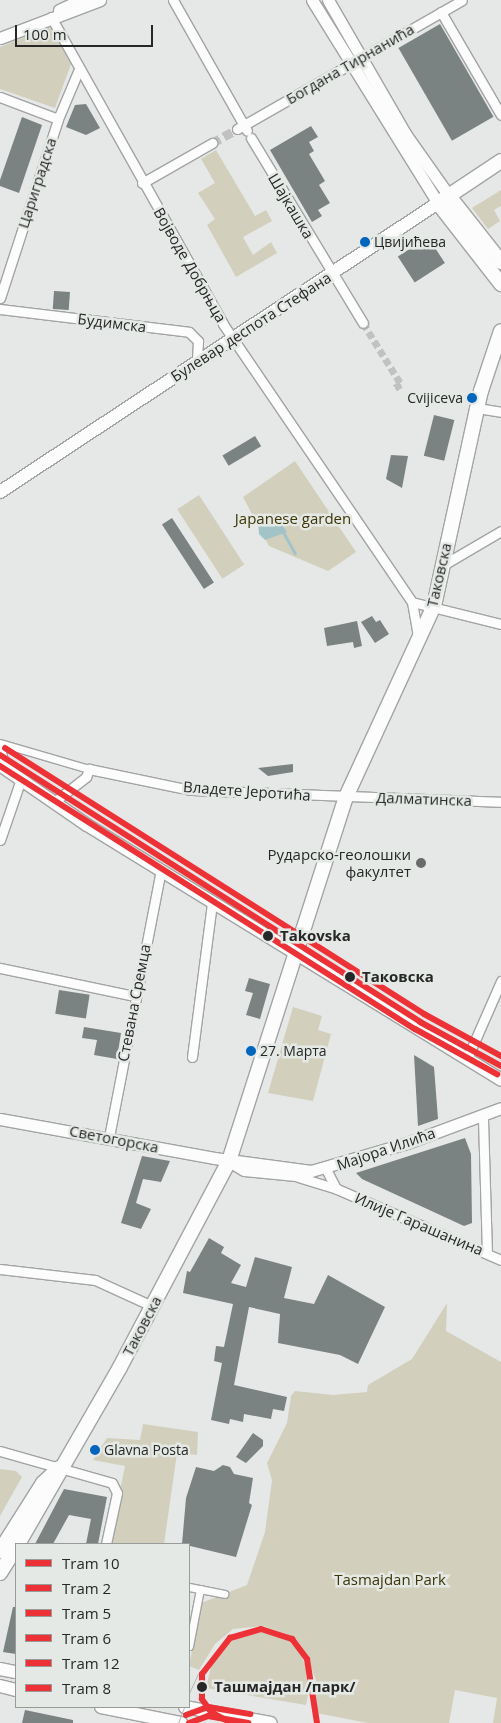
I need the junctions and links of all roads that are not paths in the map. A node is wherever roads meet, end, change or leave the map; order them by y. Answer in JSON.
{"nodes":[{"id":1,"x":80,"y":0,"type":"edge"},
{"id":2,"x":100,"y":0,"type":"edge"},
{"id":3,"x":173,"y":0,"type":"edge"},
{"id":4,"x":312,"y":0,"type":"edge"},
{"id":5,"x":328,"y":0,"type":"edge"},
{"id":6,"x":462,"y":0,"type":"edge"},
{"id":7,"x":441,"y":12,"type":"junction"},
{"id":8,"x":51,"y":17,"type":"junction"},
{"id":9,"x":0,"y":38,"type":"edge"},
{"id":10,"x":361,"y":58,"type":"junction"},
{"id":11,"x":349,"y":65,"type":"junction"},
{"id":12,"x":79,"y":69,"type":"junction"},
{"id":13,"x":0,"y":96,"type":"edge"},
{"id":14,"x":501,"y":115,"type":"edge"},
{"id":15,"x":58,"y":119,"type":"junction"},
{"id":16,"x":245,"y":131,"type":"junction"},
{"id":17,"x":212,"y":143,"type":"tunnel mouth"},
{"id":18,"x":501,"y":161,"type":"edge"},
{"id":19,"x":142,"y":183,"type":"junction"},
{"id":20,"x":443,"y":200,"type":"junction"},
{"id":21,"x":501,"y":262,"type":"edge"},
{"id":22,"x":331,"y":273,"type":"junction"},
{"id":23,"x":501,"y":284,"type":"edge"},
{"id":24,"x":0,"y":298,"type":"edge"},
{"id":25,"x":0,"y":309,"type":"edge"},
{"id":26,"x":363,"y":322,"type":"tunnel mouth"},
{"id":27,"x":501,"y":331,"type":"edge"},
{"id":28,"x":233,"y":338,"type":"junction"},
{"id":29,"x":197,"y":362,"type":"junction"},
{"id":30,"x":477,"y":408,"type":"junction"},
{"id":31,"x":501,"y":412,"type":"edge"},
{"id":32,"x":1,"y":490,"type":"edge"},
{"id":33,"x":501,"y":531,"type":"edge"},
{"id":34,"x":443,"y":564,"type":"junction"},
{"id":35,"x":412,"y":602,"type":"junction"},
{"id":36,"x":434,"y":606,"type":"junction"},
{"id":37,"x":501,"y":624,"type":"edge"},
{"id":38,"x":418,"y":640,"type":"junction"},
{"id":39,"x":0,"y":744,"type":"edge"},
{"id":40,"x":0,"y":748,"type":"edge"},
{"id":41,"x":2,"y":767,"type":"edge"},
{"id":42,"x":89,"y":769,"type":"junction"},
{"id":43,"x":21,"y":779,"type":"junction"},
{"id":44,"x":346,"y":796,"type":"junction"},
{"id":45,"x":54,"y":802,"type":"junction"},
{"id":46,"x":501,"y":802,"type":"edge"},
{"id":47,"x":1,"y":828,"type":"edge"},
{"id":48,"x":0,"y":840,"type":"edge"},
{"id":49,"x":161,"y":870,"type":"junction"},
{"id":50,"x":212,"y":902,"type":"junction"},
{"id":51,"x":293,"y":954,"type":"junction"},
{"id":52,"x":0,"y":968,"type":"edge"},
{"id":53,"x":501,"y":981,"type":"edge"},
{"id":54,"x":134,"y":996,"type":"junction"},
{"id":55,"x":443,"y":1045,"type":"junction"},
{"id":56,"x":469,"y":1054,"type":"junction"},
{"id":57,"x":192,"y":1056,"type":"dead end"},
{"id":58,"x":501,"y":1071,"type":"edge"},
{"id":59,"x":501,"y":1080,"type":"edge"},
{"id":60,"x":501,"y":1108,"type":"edge"},
{"id":61,"x":501,"y":1115,"type":"edge"},
{"id":62,"x":0,"y":1119,"type":"edge"},
{"id":63,"x":483,"y":1119,"type":"junction"},
{"id":64,"x":452,"y":1126,"type":"junction"},
{"id":65,"x":109,"y":1137,"type":"junction"},
{"id":66,"x":229,"y":1161,"type":"junction"},
{"id":67,"x":322,"y":1170,"type":"junction"},
{"id":68,"x":298,"y":1177,"type":"junction"},
{"id":69,"x":337,"y":1189,"type":"junction"},
{"id":70,"x":488,"y":1254,"type":"junction"},
{"id":71,"x":501,"y":1260,"type":"edge"},
{"id":72,"x":0,"y":1269,"type":"edge"},
{"id":73,"x":152,"y":1306,"type":"junction"},
{"id":74,"x":0,"y":1451,"type":"edge"},
{"id":75,"x":61,"y":1466,"type":"junction"},
{"id":76,"x":18,"y":1543,"type":"edge"},
{"id":77,"x":106,"y":1543,"type":"edge"},
{"id":78,"x":15,"y":1548,"type":"edge"},
{"id":79,"x":0,"y":1551,"type":"edge"},
{"id":80,"x":0,"y":1572,"type":"edge"},
{"id":81,"x":190,"y":1587,"type":"edge"},
{"id":82,"x":200,"y":1589,"type":"junction"},
{"id":83,"x":224,"y":1594,"type":"dead end"},
{"id":84,"x":190,"y":1641,"type":"edge"},
{"id":85,"x":0,"y":1669,"type":"edge"},
{"id":86,"x":15,"y":1672,"type":"edge"},
{"id":87,"x":0,"y":1686,"type":"edge"},
{"id":88,"x":15,"y":1690,"type":"edge"},
{"id":89,"x":106,"y":1708,"type":"edge"},
{"id":90,"x":184,"y":1708,"type":"edge"},
{"id":91,"x":189,"y":1708,"type":"edge"},
{"id":92,"x":181,"y":1723,"type":"edge"},
{"id":93,"x":271,"y":1723,"type":"edge"}],
"edges":[{"from":1,"to":8,"type":"street"},
{"from":2,"to":8,"type":"street"},
{"from":3,"to":16,"type":"street","name":"Шајкашка"},
{"from":4,"to":11,"type":"street"},
{"from":5,"to":10,"type":"street"},
{"from":6,"to":7,"type":"street","name":"Богдана Тирнанића"},
{"from":7,"to":10,"type":"street","name":"Богдана Тирнанића"},
{"from":7,"to":14,"type":"street"},
{"from":8,"to":9,"type":"street"},
{"from":8,"to":12,"type":"street","name":"Војводе Добрњца"},
{"from":10,"to":11,"type":"street","name":"Богдана Тирнанића"},
{"from":10,"to":20,"type":"street"},
{"from":11,"to":16,"type":"street","name":"Богдана Тирнанића"},
{"from":11,"to":20,"type":"street"},
{"from":12,"to":15,"type":"street","name":"Цариградска"},
{"from":12,"to":19,"type":"street","name":"Војводе Добрњца"},
{"from":13,"to":15,"type":"street"},
{"from":15,"to":24,"type":"street","name":"Цариградска"},
{"from":16,"to":22,"type":"street","name":"Шајкашка"},
{"from":17,"to":19,"type":"street"},
{"from":18,"to":20,"type":"main road","name":"Булевар деспота Стефана"},
{"from":19,"to":28,"type":"street","name":"Војводе Добрњца"},
{"from":20,"to":21,"type":"main road"},
{"from":20,"to":22,"type":"main road","name":"Булевар деспота Стефана"},
{"from":20,"to":23,"type":"main road"},
{"from":22,"to":26,"type":"street","name":"Шајкашка"},
{"from":22,"to":28,"type":"main road","name":"Булевар деспота Стефана"},
{"from":25,"to":29,"type":"street","name":"Будимска"},
{"from":27,"to":30,"type":"main road","name":"Таковска"},
{"from":28,"to":29,"type":"main road","name":"Булевар деспота Стефана"},
{"from":28,"to":35,"type":"street","name":"Војводе Добрњца"},
{"from":29,"to":32,"type":"main road","name":"Булевар деспота Стефана"},
{"from":30,"to":31,"type":"street"},
{"from":30,"to":34,"type":"main road","name":"Таковска"},
{"from":33,"to":34,"type":"street"},
{"from":34,"to":36,"type":"main road","name":"Таковска"},
{"from":35,"to":36,"type":"street"},
{"from":35,"to":38,"type":"street","name":"Војводе Добрњца"},
{"from":36,"to":37,"type":"street"},
{"from":36,"to":38,"type":"main road","name":"Таковска"},
{"from":38,"to":44,"type":"main road","name":"Таковска"},
{"from":39,"to":42,"type":"street","name":"Владете Јеротића"},
{"from":40,"to":41,"type":"street"},
{"from":41,"to":43,"type":"main road"},
{"from":42,"to":44,"type":"street","name":"Владете Јеротића"},
{"from":42,"to":45,"type":"street"},
{"from":43,"to":45,"type":"main road"},
{"from":43,"to":47,"type":"street"},
{"from":44,"to":46,"type":"street","name":"Далматинска"},
{"from":44,"to":51,"type":"main road","name":"Таковска"},
{"from":45,"to":49,"type":"main road"},
{"from":47,"to":48,"type":"street"},
{"from":49,"to":50,"type":"main road"},
{"from":49,"to":54,"type":"street","name":"Стевана Сремца"},
{"from":50,"to":51,"type":"main road"},
{"from":50,"to":57,"type":"street"},
{"from":51,"to":55,"type":"main road"},
{"from":51,"to":66,"type":"main road","name":"Таковска"},
{"from":52,"to":54,"type":"street"},
{"from":53,"to":56,"type":"street"},
{"from":54,"to":65,"type":"street","name":"Стевана Сремца"},
{"from":55,"to":56,"type":"main road"},
{"from":55,"to":59,"type":"main road"},
{"from":56,"to":58,"type":"main road"},
{"from":60,"to":64,"type":"street","name":"Мајора Илића"},
{"from":61,"to":63,"type":"street","name":"Мајора Илића"},
{"from":62,"to":65,"type":"street","name":"Светогорска"},
{"from":63,"to":64,"type":"street","name":"Мајора Илића"},
{"from":63,"to":70,"type":"street"},
{"from":64,"to":67,"type":"street","name":"Мајора Илића"},
{"from":65,"to":66,"type":"street","name":"Светогорска"},
{"from":66,"to":67,"type":"street"},
{"from":66,"to":68,"type":"street","name":"Илије Гарашанина"},
{"from":66,"to":73,"type":"main road","name":"Таковска"},
{"from":67,"to":68,"type":"street","name":"Илије Гарашанина"},
{"from":67,"to":69,"type":"street","name":"Илије Гарашанина"},
{"from":68,"to":69,"type":"street","name":"Илије Гарашанина"},
{"from":69,"to":70,"type":"street","name":"Илије Гарашанина"},
{"from":70,"to":71,"type":"street","name":"Илије Гарашанина"},
{"from":72,"to":73,"type":"street"},
{"from":73,"to":75,"type":"main road","name":"Таковска"},
{"from":74,"to":75,"type":"street"},
{"from":75,"to":76,"type":"main road","name":"Таковска"},
{"from":75,"to":77,"type":"street"},
{"from":75,"to":79,"type":"main road","name":"Таковска"},
{"from":78,"to":80,"type":"main road","name":"Таковска"},
{"from":81,"to":82,"type":"street"},
{"from":82,"to":83,"type":"street"},
{"from":82,"to":84,"type":"street"},
{"from":85,"to":86,"type":"main road"},
{"from":87,"to":88,"type":"main road"},
{"from":89,"to":92,"type":"main road"},
{"from":90,"to":92,"type":"street"},
{"from":91,"to":93,"type":"main road"}]}
